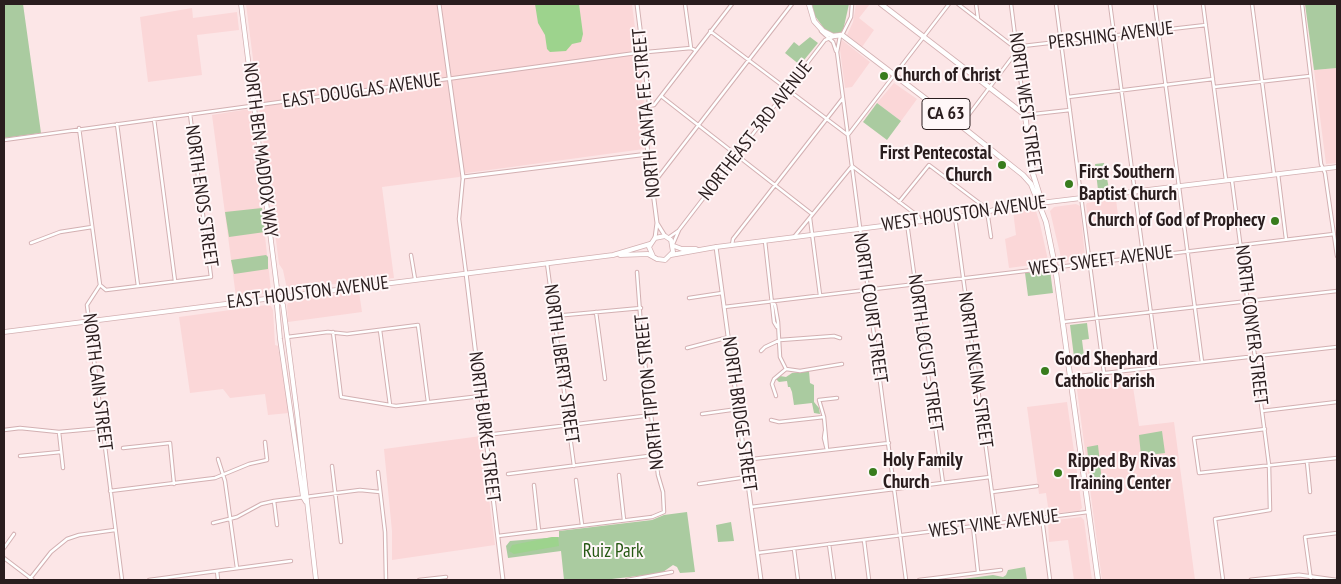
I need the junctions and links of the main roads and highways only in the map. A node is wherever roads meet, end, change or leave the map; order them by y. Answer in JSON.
{"nodes":[{"id":1,"x":241,"y":4,"type":"edge"},
{"id":2,"x":809,"y":4,"type":"edge"},
{"id":3,"x":879,"y":4,"type":"edge"},
{"id":4,"x":1337,"y":167,"type":"edge"},
{"id":5,"x":1033,"y":174,"type":"junction"},
{"id":6,"x":1026,"y":178,"type":"junction"},
{"id":7,"x":1040,"y":203,"type":"junction"},
{"id":8,"x":650,"y":244,"type":"junction"},
{"id":9,"x":673,"y":244,"type":"junction"},
{"id":10,"x":701,"y":249,"type":"junction"},
{"id":11,"x":613,"y":255,"type":"junction"},
{"id":12,"x":671,"y":255,"type":"junction"},
{"id":13,"x":653,"y":256,"type":"junction"},
{"id":14,"x":278,"y":296,"type":"junction"},
{"id":15,"x":4,"y":332,"type":"edge"},
{"id":16,"x":306,"y":502,"type":"junction"},
{"id":17,"x":316,"y":580,"type":"edge"},
{"id":18,"x":1098,"y":580,"type":"edge"}],
"edges":[{"from":1,"to":14,"type":"main road","name":"NORTH BEN MADDOX WAY"},
{"from":2,"to":6,"type":"main road","number":"CA 63"},
{"from":3,"to":5,"type":"main road","name":"NORTH WEST STREET","number":"CA 63"},
{"from":4,"to":7,"type":"main road","name":"WEST HOUSTON AVENUE"},
{"from":5,"to":6,"type":"main road"},
{"from":5,"to":7,"type":"main road","name":"NORTH WEST STREET","number":"CA 63"},
{"from":6,"to":7,"type":"main road","number":"CA 63"},
{"from":7,"to":10,"type":"main road","name":"WEST HOUSTON AVENUE"},
{"from":7,"to":18,"type":"main road","number":"CA 63"},
{"from":8,"to":9,"type":"main road"},
{"from":8,"to":11,"type":"main road","name":"EAST HOUSTON AVENUE"},
{"from":8,"to":13,"type":"main road"},
{"from":9,"to":10,"type":"main road"},
{"from":9,"to":12,"type":"main road"},
{"from":10,"to":12,"type":"main road"},
{"from":11,"to":13,"type":"main road","name":"EAST HOUSTON AVENUE"},
{"from":11,"to":14,"type":"main road","name":"EAST HOUSTON AVENUE"},
{"from":12,"to":13,"type":"main road"},
{"from":14,"to":15,"type":"main road","name":"EAST HOUSTON AVENUE"},
{"from":14,"to":16,"type":"main road","name":"NORTH BEN MADDOX WAY"},
{"from":14,"to":16,"type":"main road","name":"NORTH BEN MADDOX WAY"},
{"from":16,"to":17,"type":"main road","name":"NORTH BEN MADDOX WAY"}]}
